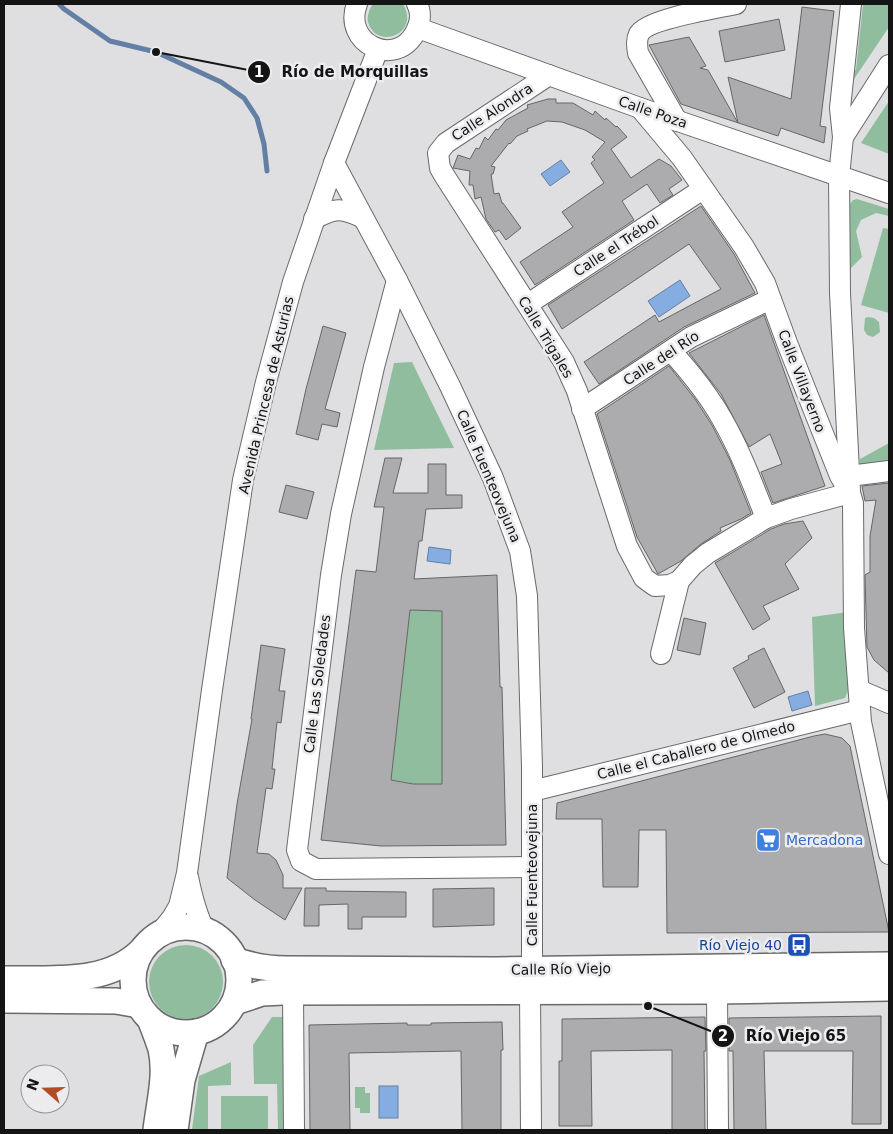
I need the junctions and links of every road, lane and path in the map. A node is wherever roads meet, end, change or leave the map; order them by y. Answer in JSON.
{"nodes":[{"id":1,"x":357,"y":4,"type":"edge"},
{"id":2,"x":417,"y":4,"type":"edge"},
{"id":3,"x":736,"y":4,"type":"edge"},
{"id":4,"x":851,"y":4,"type":"edge"},
{"id":5,"x":418,"y":28,"type":"junction"},
{"id":6,"x":378,"y":49,"type":"junction"},
{"id":7,"x":889,"y":65,"type":"edge"},
{"id":8,"x":549,"y":75,"type":"junction"},
{"id":9,"x":640,"y":108,"type":"junction"},
{"id":10,"x":678,"y":121,"type":"junction"},
{"id":11,"x":842,"y":137,"type":"junction"},
{"id":12,"x":438,"y":153,"type":"joint"},
{"id":13,"x":334,"y":163,"type":"junction"},
{"id":14,"x":839,"y":176,"type":"junction"},
{"id":15,"x":703,"y":189,"type":"junction"},
{"id":16,"x":889,"y":193,"type":"edge"},
{"id":17,"x":363,"y":218,"type":"junction"},
{"id":18,"x":314,"y":219,"type":"junction"},
{"id":19,"x":396,"y":280,"type":"junction"},
{"id":20,"x":771,"y":300,"type":"junction"},
{"id":21,"x":528,"y":304,"type":"junction"},
{"id":22,"x":671,"y":350,"type":"junction"},
{"id":23,"x":582,"y":409,"type":"junction"},
{"id":24,"x":889,"y":470,"type":"edge"},
{"id":25,"x":850,"y":486,"type":"junction"},
{"id":26,"x":766,"y":518,"type":"junction"},
{"id":27,"x":679,"y":581,"type":"junction"},
{"id":28,"x":661,"y":654,"type":"dead end"},
{"id":29,"x":859,"y":700,"type":"junction"},
{"id":30,"x":889,"y":703,"type":"edge"},
{"id":31,"x":532,"y":791,"type":"junction"},
{"id":32,"x":889,"y":854,"type":"edge"},
{"id":33,"x":532,"y":867,"type":"junction"},
{"id":34,"x":187,"y":873,"type":"junction"},
{"id":35,"x":205,"y":931,"type":"junction"},
{"id":36,"x":151,"y":942,"type":"junction"},
{"id":37,"x":234,"y":960,"type":"junction"},
{"id":38,"x":889,"y":965,"type":"edge"},
{"id":39,"x":4,"y":979,"type":"edge"},
{"id":40,"x":531,"y":980,"type":"junction"},
{"id":41,"x":889,"y":988,"type":"edge"},
{"id":42,"x":717,"y":991,"type":"junction"},
{"id":43,"x":293,"y":992,"type":"junction"},
{"id":44,"x":4,"y":1000,"type":"edge"},
{"id":45,"x":235,"y":1002,"type":"junction"},
{"id":46,"x":144,"y":1012,"type":"junction"},
{"id":47,"x":196,"y":1032,"type":"junction"},
{"id":48,"x":156,"y":1130,"type":"edge"},
{"id":49,"x":175,"y":1130,"type":"edge"},
{"id":50,"x":294,"y":1130,"type":"edge"},
{"id":51,"x":531,"y":1130,"type":"edge"},
{"id":52,"x":718,"y":1130,"type":"edge"}],
"edges":[{"from":1,"to":6,"type":"street"},
{"from":2,"to":5,"type":"street"},
{"from":3,"to":10,"type":"street"},
{"from":4,"to":11,"type":"street"},
{"from":5,"to":6,"type":"street"},
{"from":5,"to":8,"type":"street","name":"Calle Poza"},
{"from":6,"to":13,"type":"street","name":"Avenida Princesa de Asturias"},
{"from":7,"to":11,"type":"street"},
{"from":8,"to":9,"type":"street","name":"Calle Poza"},
{"from":8,"to":12,"type":"street","name":"Calle Alondra"},
{"from":9,"to":10,"type":"street","name":"Calle Poza"},
{"from":9,"to":15,"type":"street","name":"Calle Villayerno"},
{"from":10,"to":14,"type":"street","name":"Calle Poza"},
{"from":11,"to":14,"type":"street"},
{"from":12,"to":21,"type":"street","name":"Calle Trigales"},
{"from":13,"to":17,"type":"street","name":"Calle Fuenteovejuna"},
{"from":13,"to":18,"type":"street","name":"Avenida Princesa de Asturias"},
{"from":14,"to":16,"type":"street","name":"Calle Poza"},
{"from":14,"to":25,"type":"street"},
{"from":15,"to":20,"type":"street","name":"Calle Villayerno"},
{"from":15,"to":21,"type":"street","name":"Calle el Trébol"},
{"from":17,"to":18,"type":"street"},
{"from":17,"to":19,"type":"street","name":"Calle Fuenteovejuna"},
{"from":18,"to":34,"type":"street","name":"Avenida Princesa de Asturias"},
{"from":19,"to":31,"type":"street","name":"Calle Fuenteovejuna"},
{"from":19,"to":33,"type":"street","name":"Calle Las Soledades"},
{"from":20,"to":22,"type":"street","name":"Calle del Río"},
{"from":20,"to":25,"type":"street","name":"Calle Villayerno"},
{"from":21,"to":23,"type":"street","name":"Calle Trigales"},
{"from":22,"to":23,"type":"street","name":"Calle del Río"},
{"from":22,"to":26,"type":"street"},
{"from":23,"to":27,"type":"street","name":"Calle Trigales"},
{"from":24,"to":25,"type":"street"},
{"from":25,"to":26,"type":"street"},
{"from":25,"to":29,"type":"street","name":"Calle Villayerno"},
{"from":26,"to":27,"type":"street"},
{"from":27,"to":28,"type":"street"},
{"from":29,"to":30,"type":"street"},
{"from":29,"to":31,"type":"street","name":"Calle el Caballero de Olmedo"},
{"from":29,"to":32,"type":"street","name":"Calle Villayerno"},
{"from":31,"to":33,"type":"street","name":"Calle Fuenteovejuna"},
{"from":33,"to":40,"type":"street","name":"Calle Fuenteovejuna"},
{"from":34,"to":35,"type":"street","name":"Avenida Princesa de Asturias"},
{"from":34,"to":36,"type":"street","name":"Avenida Princesa de Asturias"},
{"from":35,"to":36,"type":"main road"},
{"from":35,"to":37,"type":"main road"},
{"from":36,"to":39,"type":"main road"},
{"from":36,"to":46,"type":"main road"},
{"from":37,"to":40,"type":"main road","name":"Calle Río Viejo"},
{"from":37,"to":45,"type":"main road"},
{"from":38,"to":40,"type":"main road","name":"Calle Río Viejo"},
{"from":40,"to":42,"type":"main road","name":"Calle Río Viejo"},
{"from":40,"to":43,"type":"main road","name":"Calle Río Viejo"},
{"from":40,"to":51,"type":"street","name":"Calle Fuenteovejuna"},
{"from":41,"to":42,"type":"main road","name":"Calle Río Viejo"},
{"from":42,"to":52,"type":"street"},
{"from":43,"to":45,"type":"main road","name":"Calle Río Viejo"},
{"from":43,"to":50,"type":"street"},
{"from":44,"to":46,"type":"main road"},
{"from":45,"to":47,"type":"main road"},
{"from":46,"to":47,"type":"main road"},
{"from":46,"to":48,"type":"main road"},
{"from":47,"to":49,"type":"main road"}]}
